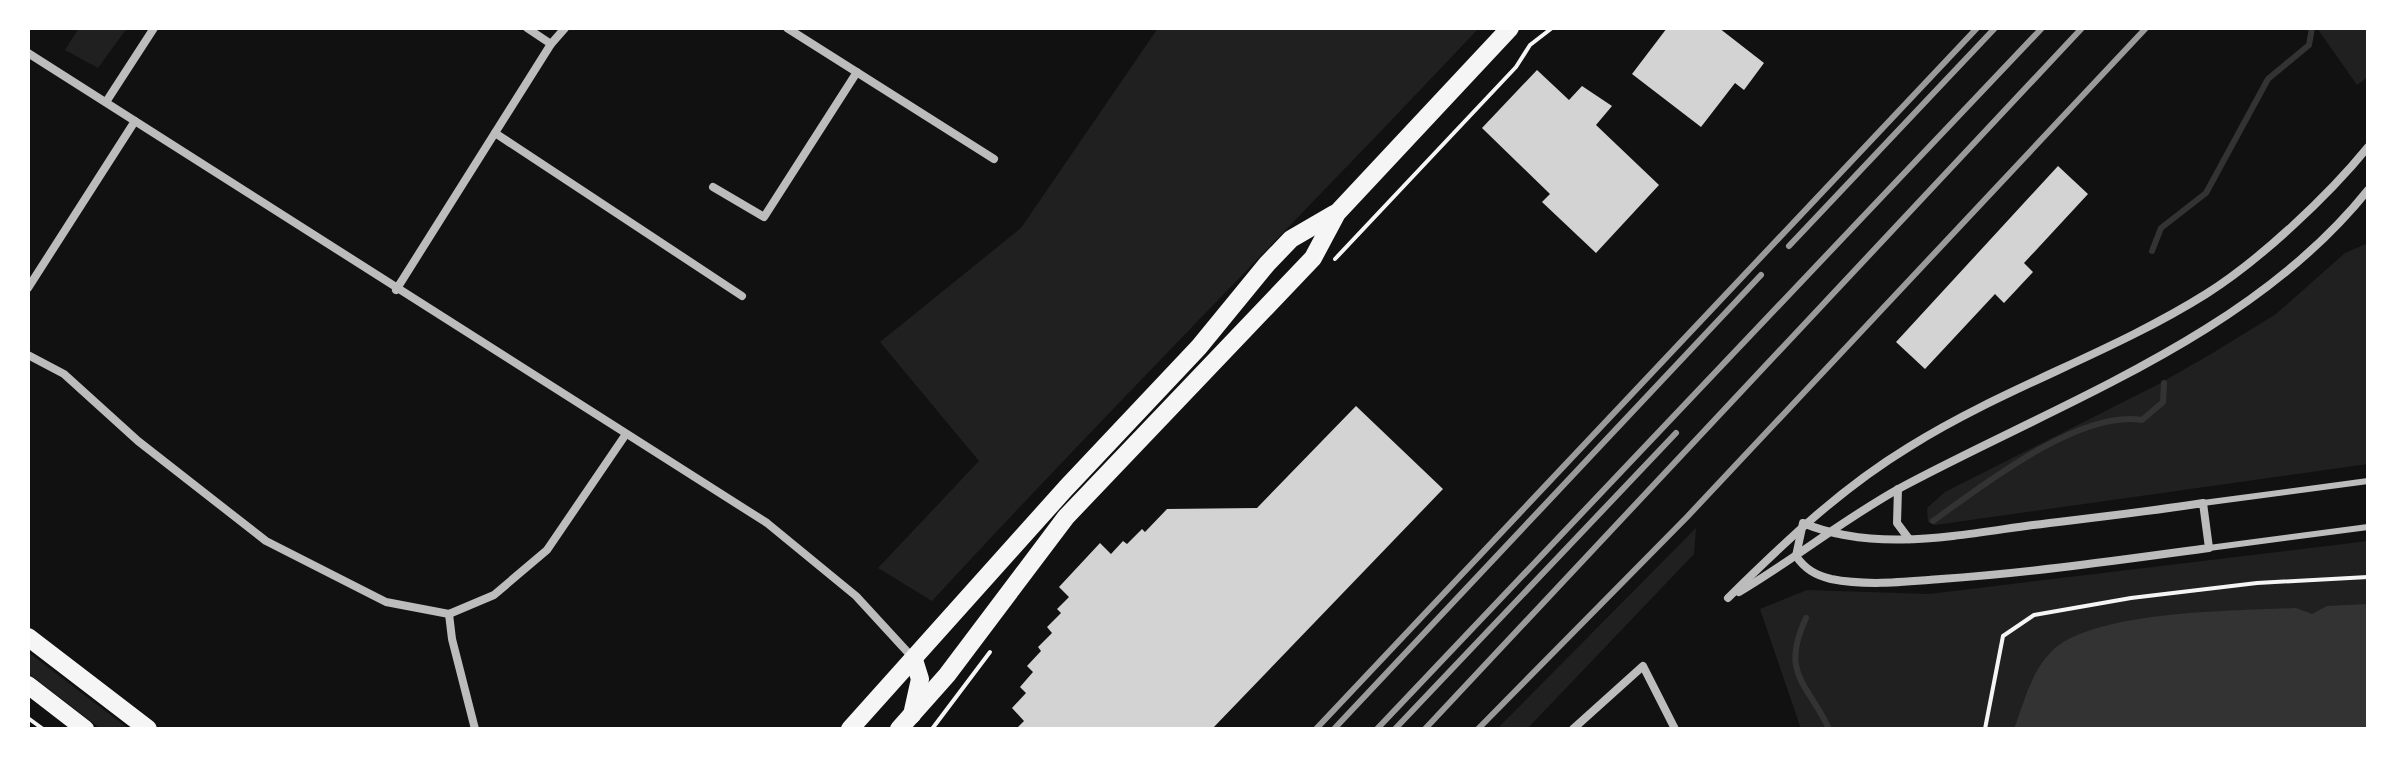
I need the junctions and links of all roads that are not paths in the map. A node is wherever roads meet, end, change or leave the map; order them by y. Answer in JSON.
{"nodes":[{"id":1,"x":154,"y":28,"type":"edge"},
{"id":2,"x":527,"y":28,"type":"edge"},
{"id":3,"x":565,"y":28,"type":"edge"},
{"id":4,"x":787,"y":28,"type":"edge"},
{"id":5,"x":1510,"y":28,"type":"edge"},
{"id":6,"x":551,"y":44,"type":"junction"},
{"id":7,"x":28,"y":53,"type":"edge"},
{"id":8,"x":857,"y":72,"type":"junction"},
{"id":9,"x":106,"y":102,"type":"junction"},
{"id":10,"x":135,"y":121,"type":"junction"},
{"id":11,"x":495,"y":133,"type":"junction"},
{"id":12,"x":2368,"y":147,"type":"edge"},
{"id":13,"x":994,"y":159,"type":"dead end"},
{"id":14,"x":713,"y":187,"type":"dead end"},
{"id":15,"x":2368,"y":190,"type":"edge"},
{"id":16,"x":1337,"y":213,"type":"junction"},
{"id":17,"x":28,"y":288,"type":"edge"},
{"id":18,"x":396,"y":290,"type":"junction"},
{"id":19,"x":742,"y":296,"type":"dead end"},
{"id":20,"x":28,"y":355,"type":"edge"},
{"id":21,"x":626,"y":434,"type":"junction"},
{"id":22,"x":2368,"y":481,"type":"edge"},
{"id":23,"x":1898,"y":489,"type":"junction"},
{"id":24,"x":2203,"y":503,"type":"junction"},
{"id":25,"x":1803,"y":523,"type":"junction"},
{"id":26,"x":2368,"y":527,"type":"edge"},
{"id":27,"x":1827,"y":533,"type":"junction"},
{"id":28,"x":1909,"y":539,"type":"junction"},
{"id":29,"x":2209,"y":548,"type":"junction"},
{"id":30,"x":1796,"y":556,"type":"junction"},
{"id":31,"x":449,"y":614,"type":"junction"},
{"id":32,"x":28,"y":637,"type":"edge"},
{"id":33,"x":914,"y":660,"type":"junction"},
{"id":34,"x":28,"y":685,"type":"edge"},
{"id":35,"x":905,"y":723,"type":"edge"},
{"id":36,"x":85,"y":729,"type":"edge"},
{"id":37,"x":148,"y":729,"type":"edge"},
{"id":38,"x":475,"y":729,"type":"edge"},
{"id":39,"x":850,"y":729,"type":"edge"},
{"id":40,"x":1573,"y":729,"type":"edge"},
{"id":41,"x":1675,"y":729,"type":"edge"}],
"edges":[{"from":1,"to":9,"type":"street"},
{"from":2,"to":6,"type":"street"},
{"from":3,"to":6,"type":"street"},
{"from":4,"to":8,"type":"street"},
{"from":5,"to":16,"type":"main road"},
{"from":6,"to":11,"type":"street"},
{"from":7,"to":9,"type":"street"},
{"from":8,"to":13,"type":"street"},
{"from":8,"to":14,"type":"street"},
{"from":9,"to":10,"type":"street"},
{"from":10,"to":17,"type":"street"},
{"from":10,"to":18,"type":"street"},
{"from":11,"to":18,"type":"street"},
{"from":11,"to":19,"type":"street"},
{"from":12,"to":25,"type":"street"},
{"from":15,"to":23,"type":"street"},
{"from":16,"to":33,"type":"main road"},
{"from":16,"to":35,"type":"main road"},
{"from":18,"to":21,"type":"street"},
{"from":20,"to":31,"type":"street"},
{"from":21,"to":31,"type":"street"},
{"from":21,"to":33,"type":"street"},
{"from":22,"to":24,"type":"lane"},
{"from":23,"to":27,"type":"street"},
{"from":23,"to":28,"type":"street"},
{"from":24,"to":28,"type":"street"},
{"from":24,"to":29,"type":"street"},
{"from":25,"to":27,"type":"street"},
{"from":25,"to":30,"type":"street"},
{"from":25,"to":30,"type":"street"},
{"from":26,"to":29,"type":"lane"},
{"from":27,"to":28,"type":"street"},
{"from":27,"to":30,"type":"street"},
{"from":29,"to":30,"type":"street"},
{"from":31,"to":38,"type":"street"},
{"from":32,"to":37,"type":"main road"},
{"from":33,"to":35,"type":"main road"},
{"from":33,"to":39,"type":"main road"},
{"from":34,"to":36,"type":"main road"},
{"from":40,"to":41,"type":"street"}]}
